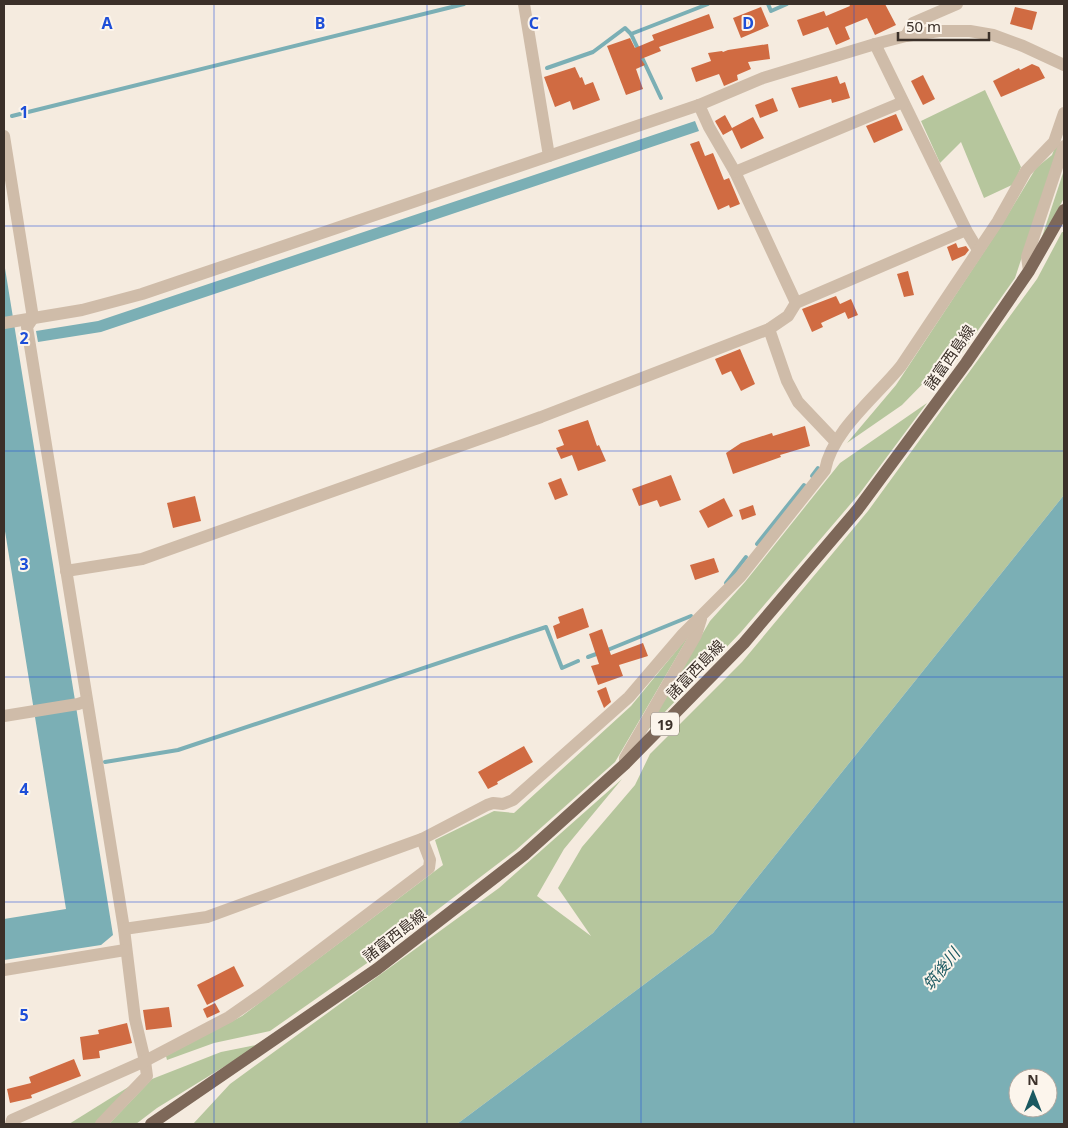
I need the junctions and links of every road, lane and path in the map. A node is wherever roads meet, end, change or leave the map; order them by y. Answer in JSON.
{"nodes":[{"id":1,"x":524,"y":4,"type":"edge"},
{"id":2,"x":957,"y":4,"type":"edge"},
{"id":3,"x":906,"y":36,"type":"junction"},
{"id":4,"x":875,"y":44,"type":"junction"},
{"id":5,"x":1064,"y":65,"type":"edge"},
{"id":6,"x":903,"y":102,"type":"junction"},
{"id":7,"x":699,"y":105,"type":"junction"},
{"id":8,"x":1064,"y":113,"type":"edge"},
{"id":9,"x":4,"y":136,"type":"edge"},
{"id":10,"x":1064,"y":146,"type":"edge"},
{"id":11,"x":549,"y":156,"type":"junction"},
{"id":12,"x":735,"y":172,"type":"junction"},
{"id":13,"x":1064,"y":210,"type":"edge"},
{"id":14,"x":966,"y":230,"type":"junction"},
{"id":15,"x":978,"y":250,"type":"junction"},
{"id":16,"x":1029,"y":271,"type":"junction"},
{"id":17,"x":796,"y":303,"type":"junction"},
{"id":18,"x":33,"y":318,"type":"junction"},
{"id":19,"x":10,"y":322,"type":"edge"},
{"id":20,"x":768,"y":329,"type":"junction"},
{"id":21,"x":836,"y":441,"type":"junction"},
{"id":22,"x":66,"y":571,"type":"junction"},
{"id":23,"x":702,"y":617,"type":"junction"},
{"id":24,"x":82,"y":702,"type":"junction"},
{"id":25,"x":4,"y":716,"type":"edge"},
{"id":26,"x":625,"y":764,"type":"junction"},
{"id":27,"x":422,"y":839,"type":"junction"},
{"id":28,"x":124,"y":929,"type":"junction"},
{"id":29,"x":125,"y":950,"type":"junction"},
{"id":30,"x":4,"y":970,"type":"edge"},
{"id":31,"x":146,"y":1061,"type":"junction"},
{"id":32,"x":11,"y":1124,"type":"edge"},
{"id":33,"x":101,"y":1124,"type":"edge"},
{"id":34,"x":151,"y":1124,"type":"edge"}],
"edges":[{"from":1,"to":11,"type":"street"},
{"from":2,"to":3,"type":"street"},
{"from":3,"to":4,"type":"street"},
{"from":3,"to":5,"type":"street"},
{"from":4,"to":6,"type":"street"},
{"from":4,"to":7,"type":"street"},
{"from":6,"to":12,"type":"street"},
{"from":6,"to":14,"type":"street"},
{"from":7,"to":11,"type":"street"},
{"from":7,"to":12,"type":"street"},
{"from":8,"to":15,"type":"street"},
{"from":9,"to":18,"type":"street"},
{"from":10,"to":16,"type":"street"},
{"from":11,"to":18,"type":"street"},
{"from":12,"to":17,"type":"street"},
{"from":13,"to":16,"type":"main road","name":"諸富西島線","number":"19"},
{"from":14,"to":15,"type":"street"},
{"from":14,"to":17,"type":"street"},
{"from":15,"to":21,"type":"street"},
{"from":16,"to":26,"type":"main road","name":"諸富西島線","number":"19"},
{"from":17,"to":20,"type":"street"},
{"from":18,"to":19,"type":"street"},
{"from":18,"to":22,"type":"street"},
{"from":20,"to":21,"type":"street"},
{"from":20,"to":22,"type":"street"},
{"from":21,"to":23,"type":"street"},
{"from":22,"to":24,"type":"street"},
{"from":23,"to":26,"type":"street"},
{"from":23,"to":27,"type":"street"},
{"from":24,"to":25,"type":"street"},
{"from":24,"to":28,"type":"street"},
{"from":26,"to":34,"type":"main road","name":"諸富西島線","number":"19"},
{"from":27,"to":28,"type":"street"},
{"from":27,"to":31,"type":"street"},
{"from":28,"to":29,"type":"street"},
{"from":29,"to":30,"type":"street"},
{"from":29,"to":31,"type":"street"},
{"from":31,"to":32,"type":"street"},
{"from":31,"to":33,"type":"street"}]}
